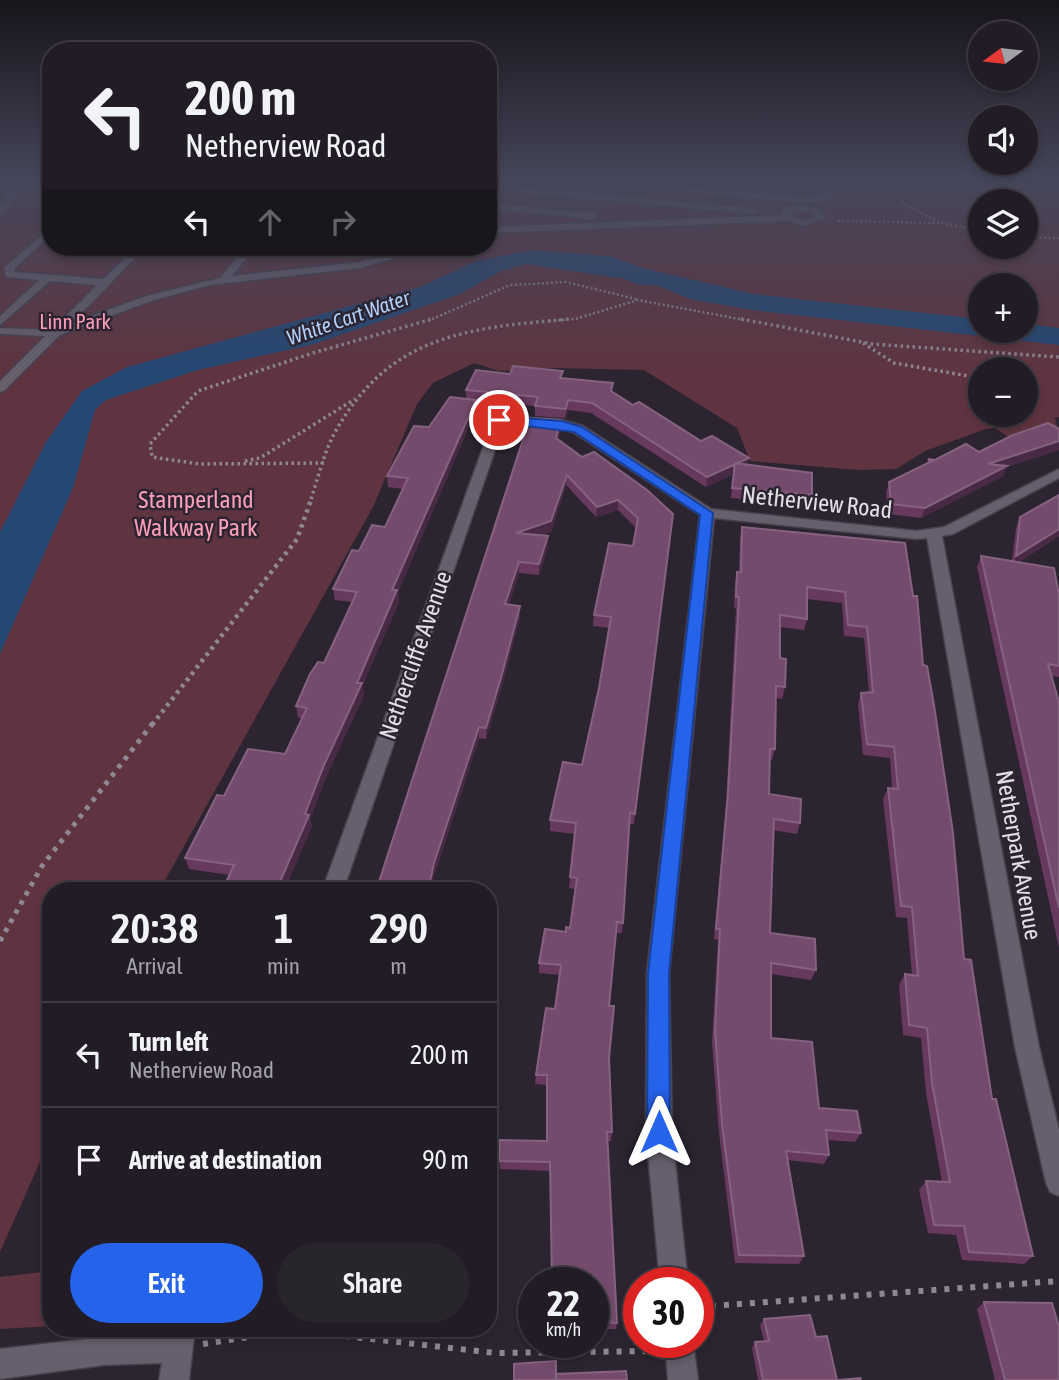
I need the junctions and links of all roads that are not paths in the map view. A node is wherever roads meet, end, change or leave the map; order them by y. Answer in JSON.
{"nodes":[{"id":1,"x":33,"y":245,"type":"edge"},
{"id":2,"x":132,"y":256,"type":"edge"},
{"id":3,"x":244,"y":256,"type":"edge"},
{"id":4,"x":351,"y":256,"type":"edge"},
{"id":5,"x":390,"y":256,"type":"edge"},
{"id":6,"x":343,"y":267,"type":"junction"},
{"id":7,"x":225,"y":279,"type":"junction"},
{"id":8,"x":45,"y":280,"type":"junction"},
{"id":9,"x":105,"y":282,"type":"junction"},
{"id":10,"x":0,"y":322,"type":"edge"},
{"id":11,"x":0,"y":331,"type":"edge"},
{"id":12,"x":54,"y":333,"type":"junction"},
{"id":13,"x":0,"y":388,"type":"edge"},
{"id":14,"x":499,"y":420,"type":"joint"},
{"id":15,"x":1059,"y":473,"type":"edge"},
{"id":16,"x":707,"y":513,"type":"junction"},
{"id":17,"x":934,"y":535,"type":"junction"},
{"id":18,"x":335,"y":882,"type":"edge"},
{"id":19,"x":1059,"y":1183,"type":"edge"},
{"id":20,"x":672,"y":1267,"type":"edge"},
{"id":21,"x":179,"y":1338,"type":"edge"},
{"id":22,"x":680,"y":1358,"type":"edge"},
{"id":23,"x":0,"y":1364,"type":"edge"},
{"id":24,"x":174,"y":1380,"type":"edge"},
{"id":25,"x":683,"y":1380,"type":"edge"}],
"edges":[{"from":1,"to":8,"type":"street"},
{"from":2,"to":9,"type":"street"},
{"from":3,"to":7,"type":"street"},
{"from":4,"to":6,"type":"street"},
{"from":5,"to":6,"type":"street"},
{"from":6,"to":7,"type":"street"},
{"from":7,"to":12,"type":"street"},
{"from":8,"to":9,"type":"street"},
{"from":8,"to":10,"type":"street"},
{"from":9,"to":12,"type":"street"},
{"from":11,"to":12,"type":"street"},
{"from":12,"to":13,"type":"street"},
{"from":14,"to":16,"type":"street","name":"Netherview Road"},
{"from":14,"to":18,"type":"street","name":"Nethercliffe Avenue"},
{"from":15,"to":17,"type":"street","name":"Netherview Road"},
{"from":16,"to":17,"type":"street","name":"Netherview Road"},
{"from":16,"to":20,"type":"street"},
{"from":17,"to":19,"type":"street","name":"Netherpark Avenue"},
{"from":21,"to":23,"type":"street"},
{"from":21,"to":24,"type":"street"},
{"from":22,"to":25,"type":"street"}]}
